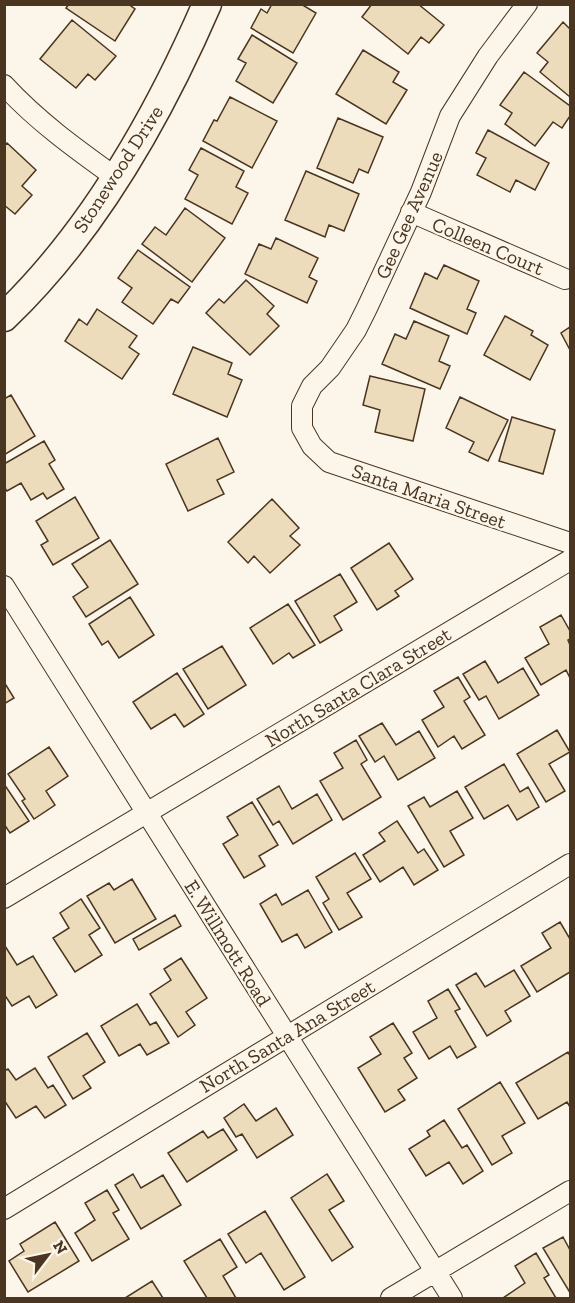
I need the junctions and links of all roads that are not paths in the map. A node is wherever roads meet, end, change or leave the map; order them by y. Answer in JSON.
{"nodes":[{"id":1,"x":207,"y":4,"type":"edge"},
{"id":2,"x":527,"y":4,"type":"edge"},
{"id":3,"x":4,"y":85,"type":"edge"},
{"id":4,"x":115,"y":177,"type":"junction"},
{"id":5,"x":411,"y":212,"type":"junction"},
{"id":6,"x":565,"y":279,"type":"dead end"},
{"id":7,"x":4,"y":317,"type":"edge"},
{"id":8,"x":302,"y":428,"type":"joint"},
{"id":9,"x":570,"y":543,"type":"edge"},
{"id":10,"x":570,"y":560,"type":"edge"},
{"id":11,"x":6,"y":593,"type":"edge"},
{"id":12,"x":146,"y":814,"type":"junction"},
{"id":13,"x":570,"y":864,"type":"edge"},
{"id":14,"x":4,"y":898,"type":"edge"},
{"id":15,"x":286,"y":1036,"type":"junction"},
{"id":16,"x":570,"y":1191,"type":"edge"},
{"id":17,"x":4,"y":1209,"type":"edge"},
{"id":18,"x":435,"y":1272,"type":"junction"},
{"id":19,"x":391,"y":1299,"type":"edge"},
{"id":20,"x":452,"y":1299,"type":"edge"}],
"edges":[{"from":1,"to":4,"type":"street","name":"Stonewood Drive"},
{"from":2,"to":5,"type":"street","name":"Gee Gee Avenue"},
{"from":3,"to":4,"type":"street"},
{"from":4,"to":7,"type":"street","name":"Stonewood Drive"},
{"from":5,"to":6,"type":"street","name":"Colleen Court"},
{"from":5,"to":8,"type":"street","name":"Gee Gee Avenue"},
{"from":8,"to":9,"type":"street","name":"Santa Maria Street"},
{"from":10,"to":12,"type":"street","name":"North Santa Clara Street"},
{"from":11,"to":12,"type":"street","name":"E. Willmott Road"},
{"from":12,"to":14,"type":"street","name":"North Santa Clara Street"},
{"from":12,"to":15,"type":"street","name":"E. Willmott Road"},
{"from":13,"to":15,"type":"street","name":"North Santa Ana Street"},
{"from":15,"to":17,"type":"street","name":"North Santa Ana Street"},
{"from":15,"to":18,"type":"street","name":"E. Willmott Road"},
{"from":16,"to":18,"type":"street"},
{"from":18,"to":19,"type":"street"},
{"from":18,"to":20,"type":"street","name":"E. Willmott Road"}]}
